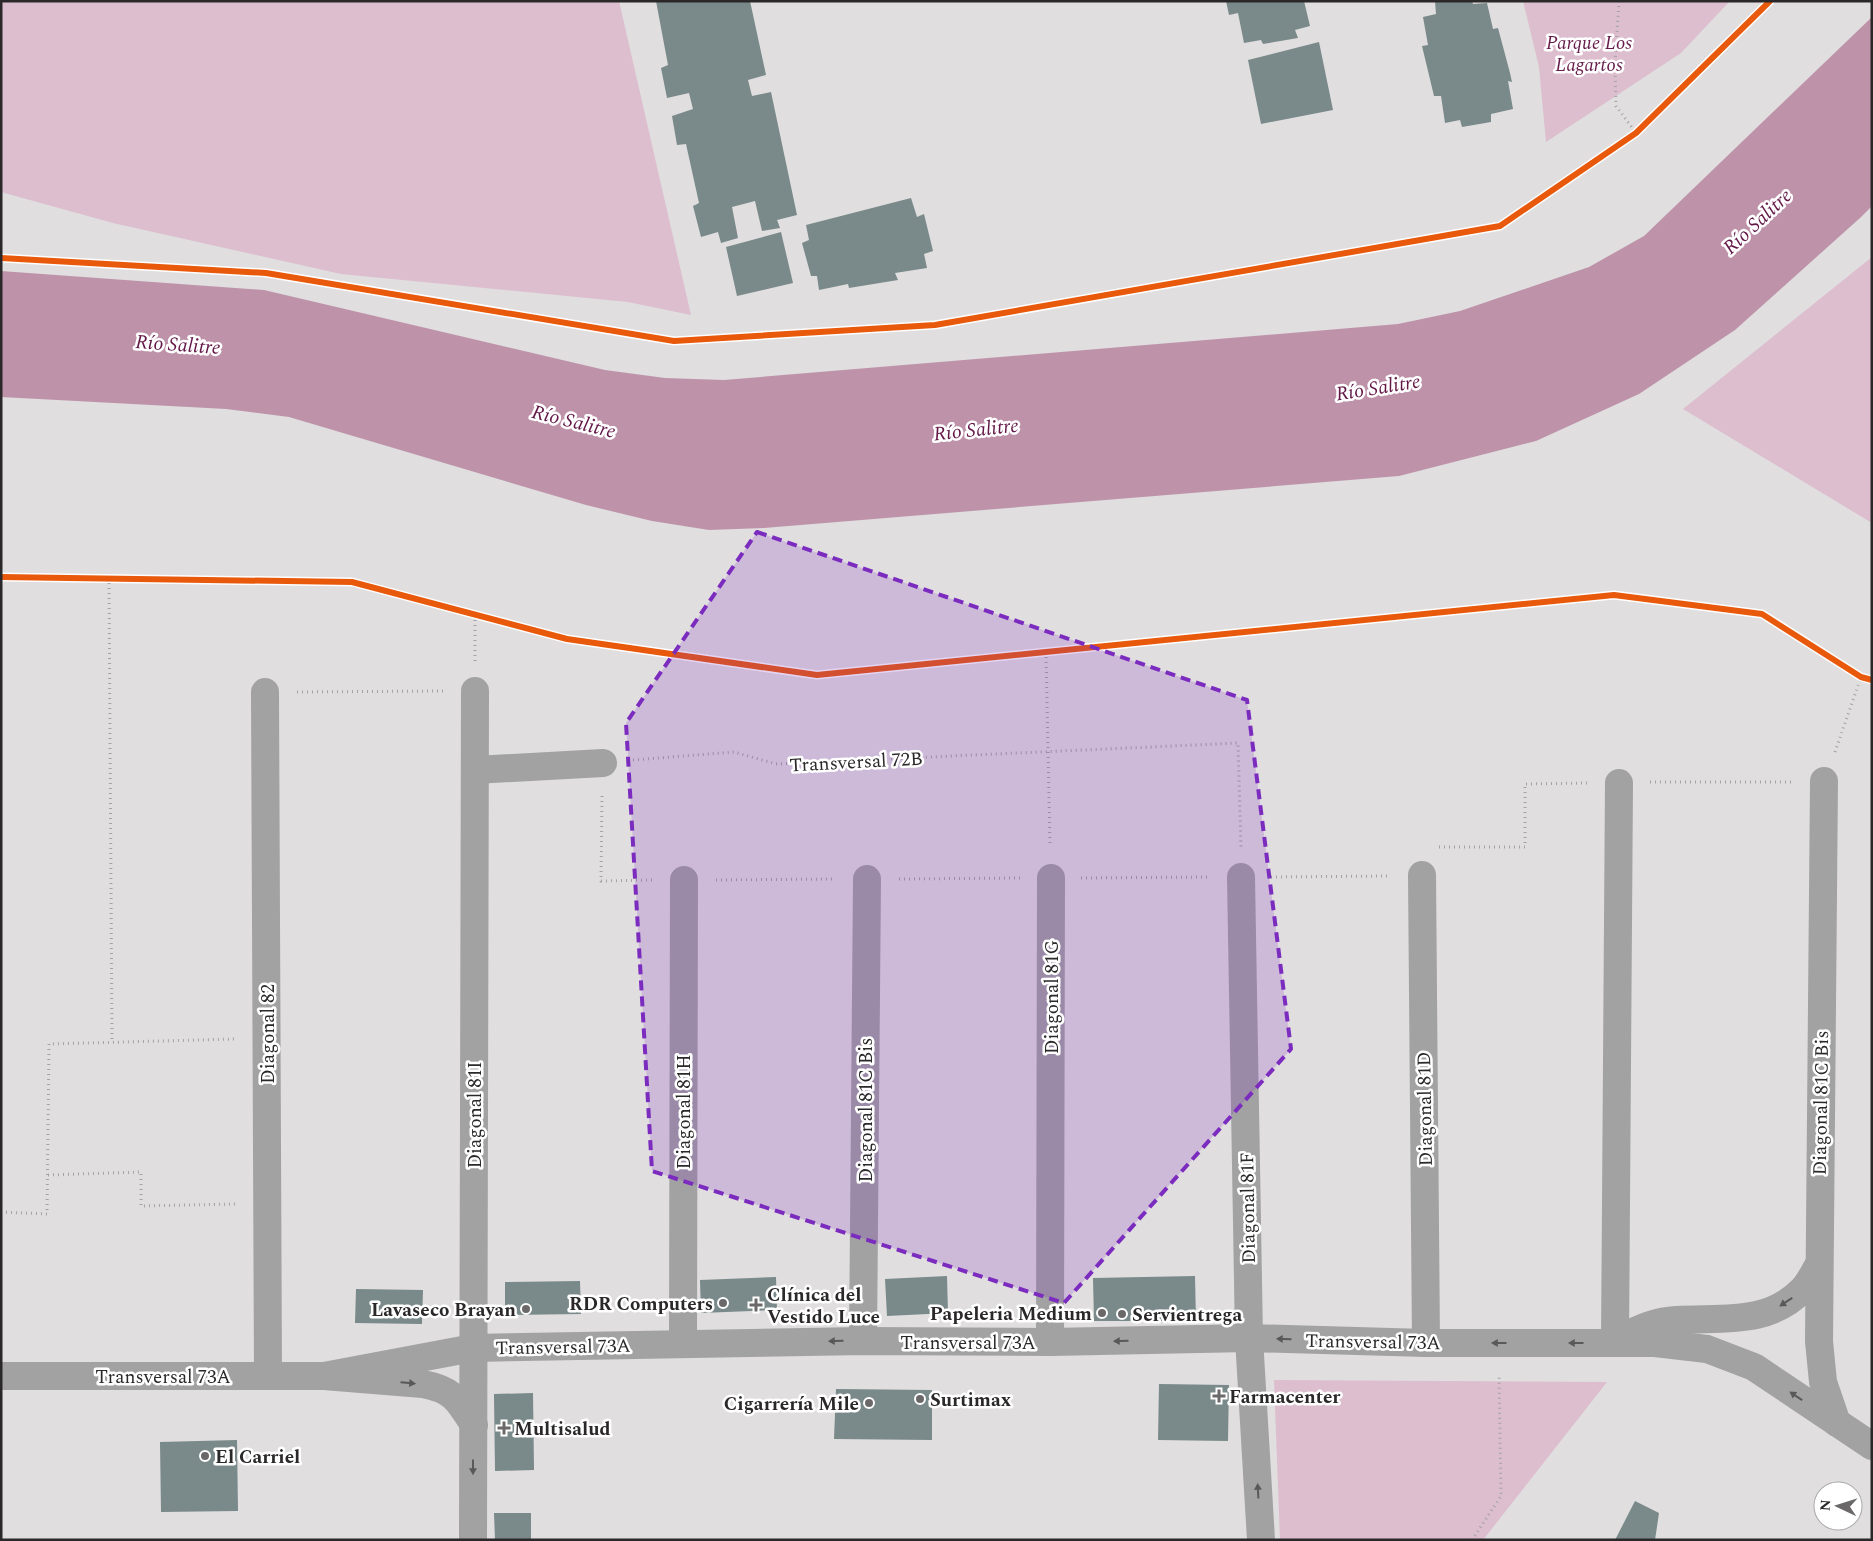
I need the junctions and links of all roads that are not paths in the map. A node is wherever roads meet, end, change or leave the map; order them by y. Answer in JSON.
{"nodes":[{"id":1,"x":475,"y":691,"type":"road end"},
{"id":2,"x":265,"y":692,"type":"road end"},
{"id":3,"x":603,"y":763,"type":"road end"},
{"id":4,"x":475,"y":770,"type":"junction"},
{"id":5,"x":1824,"y":781,"type":"road end"},
{"id":6,"x":1619,"y":783,"type":"dead end"},
{"id":7,"x":1422,"y":875,"type":"dead end"},
{"id":8,"x":1241,"y":877,"type":"road end"},
{"id":9,"x":1051,"y":878,"type":"road end"},
{"id":10,"x":867,"y":879,"type":"dead end"},
{"id":11,"x":684,"y":880,"type":"dead end"},
{"id":12,"x":1818,"y":1266,"type":"junction"},
{"id":13,"x":1249,"y":1338,"type":"junction"},
{"id":14,"x":863,"y":1341,"type":"junction"},
{"id":15,"x":1050,"y":1342,"type":"junction"},
{"id":16,"x":1426,"y":1343,"type":"junction"},
{"id":17,"x":1615,"y":1343,"type":"junction"},
{"id":18,"x":683,"y":1344,"type":"junction"},
{"id":19,"x":473,"y":1348,"type":"junction"},
{"id":20,"x":1,"y":1376,"type":"edge"},
{"id":21,"x":268,"y":1376,"type":"junction"},
{"id":22,"x":324,"y":1376,"type":"junction"},
{"id":23,"x":1837,"y":1423,"type":"junction"},
{"id":24,"x":474,"y":1425,"type":"junction"},
{"id":25,"x":1872,"y":1446,"type":"edge"},
{"id":26,"x":473,"y":1540,"type":"edge"},
{"id":27,"x":1261,"y":1540,"type":"edge"}],
"edges":[{"from":1,"to":4,"type":"street","name":"Diagonal 81I"},
{"from":2,"to":21,"type":"street","name":"Diagonal 82"},
{"from":3,"to":4,"type":"street"},
{"from":4,"to":19,"type":"street","name":"Diagonal 81I"},
{"from":5,"to":12,"type":"street","name":"Diagonal 81C Bis"},
{"from":6,"to":17,"type":"street"},
{"from":7,"to":16,"type":"street","name":"Diagonal 81D"},
{"from":8,"to":13,"type":"street","name":"Diagonal 81F"},
{"from":9,"to":15,"type":"street","name":"Diagonal 81G"},
{"from":10,"to":14,"type":"street","name":"Diagonal 81C Bis"},
{"from":11,"to":18,"type":"street","name":"Diagonal 81H"},
{"from":12,"to":17,"type":"street","one_way":true},
{"from":12,"to":23,"type":"street","name":"Diagonal 81C Bis"},
{"from":13,"to":15,"type":"street","name":"Transversal 73A","one_way":true},
{"from":16,"to":13,"type":"street","name":"Transversal 73A","one_way":true},
{"from":27,"to":13,"type":"street","name":"Diagonal 81F","one_way":true},
{"from":14,"to":15,"type":"street","name":"Transversal 73A"},
{"from":14,"to":18,"type":"street","name":"Transversal 73A","one_way":true},
{"from":17,"to":16,"type":"street","name":"Transversal 73A","one_way":true},
{"from":23,"to":17,"type":"street","name":"Transversal 73A","one_way":true},
{"from":18,"to":19,"type":"street","name":"Transversal 73A"},
{"from":19,"to":22,"type":"street","name":"Transversal 73A"},
{"from":19,"to":24,"type":"street","name":"Diagonal 81I"},
{"from":20,"to":21,"type":"street","name":"Transversal 73A"},
{"from":21,"to":22,"type":"street","name":"Transversal 73A"},
{"from":22,"to":24,"type":"street","name":"Transversal 73A","one_way":true},
{"from":23,"to":25,"type":"street","name":"Transversal 73A"},
{"from":24,"to":26,"type":"street","name":"Diagonal 81I","one_way":true}]}
